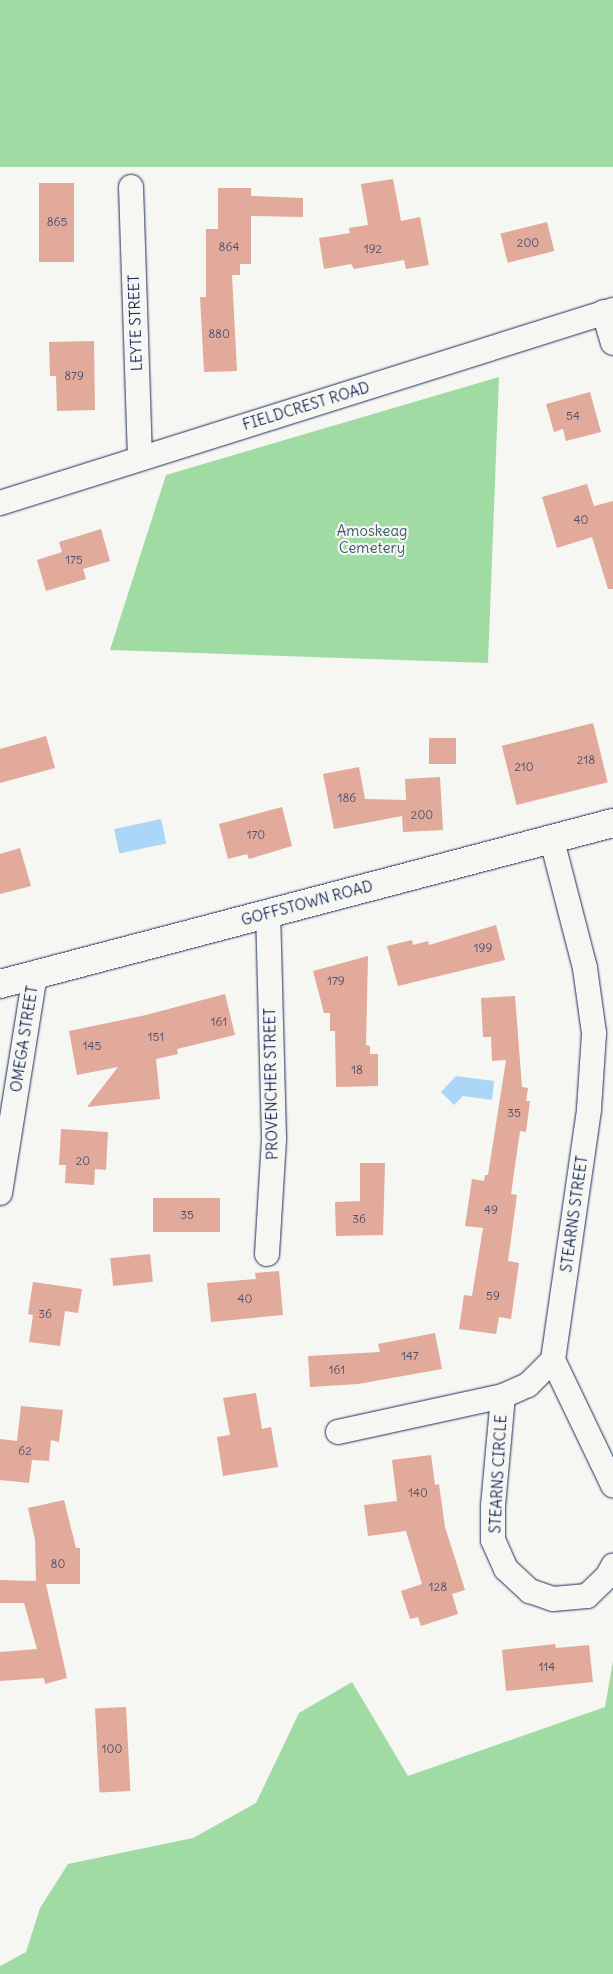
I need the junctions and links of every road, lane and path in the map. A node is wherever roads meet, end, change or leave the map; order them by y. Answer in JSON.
{"nodes":[{"id":1,"x":131,"y":187,"type":"dead end"},
{"id":2,"x":608,"y":311,"type":"edge"},
{"id":3,"x":613,"y":343,"type":"edge"},
{"id":4,"x":140,"y":458,"type":"junction"},
{"id":5,"x":0,"y":503,"type":"edge"},
{"id":6,"x":613,"y":823,"type":"edge"},
{"id":7,"x":552,"y":840,"type":"junction"},
{"id":8,"x":268,"y":914,"type":"junction"},
{"id":9,"x":34,"y":974,"type":"junction"},
{"id":10,"x":0,"y":984,"type":"edge"},
{"id":11,"x":0,"y":1193,"type":"edge"},
{"id":12,"x":267,"y":1254,"type":"dead end"},
{"id":13,"x":553,"y":1360,"type":"junction"},
{"id":14,"x":503,"y":1396,"type":"junction"},
{"id":15,"x":338,"y":1432,"type":"dead end"},
{"id":16,"x":613,"y":1485,"type":"edge"},
{"id":17,"x":613,"y":1566,"type":"edge"}],
"edges":[{"from":1,"to":4,"type":"street","name":"LEYTE STREET"},
{"from":2,"to":3,"type":"street"},
{"from":2,"to":4,"type":"street","name":"FIELDCREST ROAD"},
{"from":4,"to":5,"type":"street","name":"FIELDCREST ROAD"},
{"from":6,"to":7,"type":"main road","name":"GOFFSTOWN ROAD"},
{"from":7,"to":8,"type":"main road","name":"GOFFSTOWN ROAD"},
{"from":7,"to":13,"type":"street","name":"STEARNS STREET"},
{"from":8,"to":9,"type":"main road","name":"GOFFSTOWN ROAD"},
{"from":8,"to":12,"type":"street","name":"PROVENCHER STREET"},
{"from":9,"to":10,"type":"main road","name":"GOFFSTOWN ROAD"},
{"from":9,"to":11,"type":"street","name":"OMEGA STREET"},
{"from":13,"to":14,"type":"street"},
{"from":13,"to":16,"type":"street"},
{"from":14,"to":15,"type":"street"},
{"from":14,"to":17,"type":"street","name":"STEARNS CIRCLE"}]}
